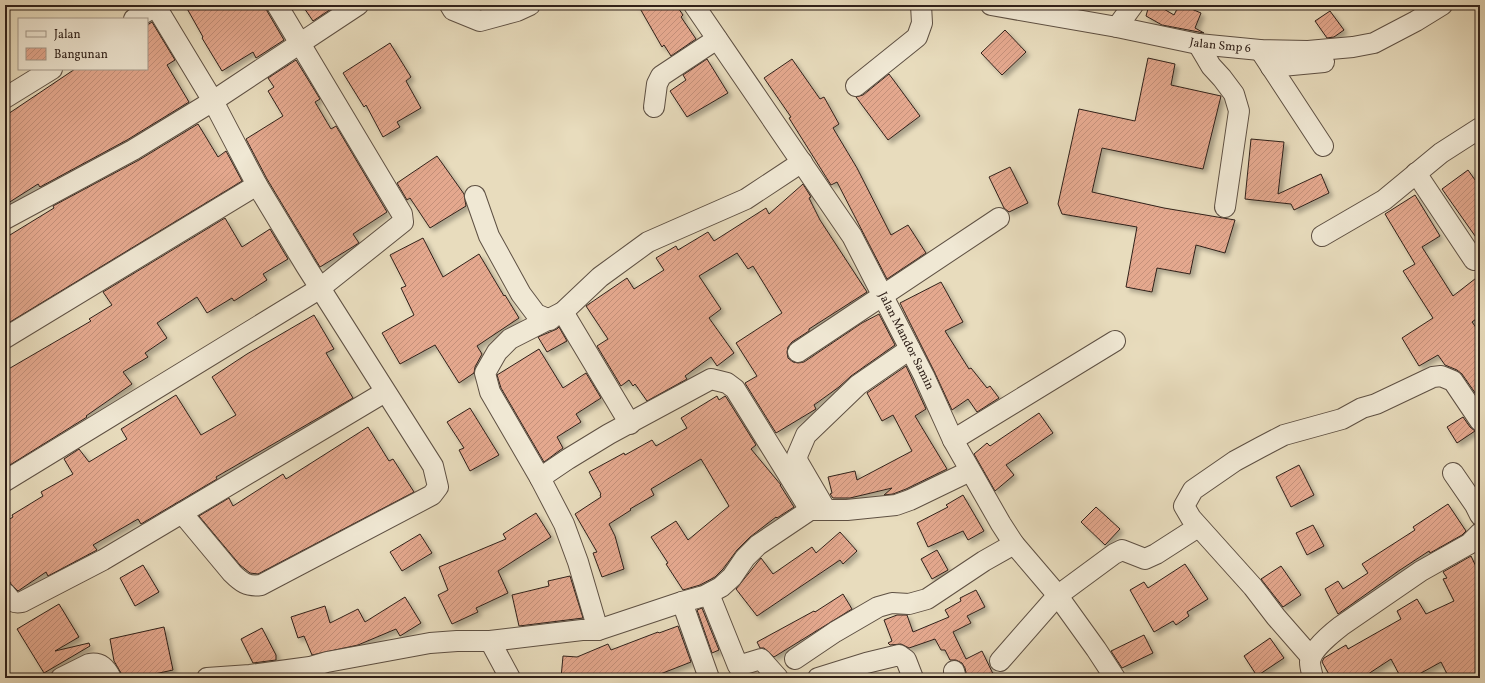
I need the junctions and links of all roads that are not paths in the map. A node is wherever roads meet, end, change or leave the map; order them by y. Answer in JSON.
{"nodes":[{"id":1,"x":156,"y":5,"type":"edge"},
{"id":2,"x":277,"y":5,"type":"edge"},
{"id":3,"x":358,"y":5,"type":"edge"},
{"id":4,"x":450,"y":5,"type":"edge"},
{"id":5,"x":530,"y":5,"type":"edge"},
{"id":6,"x":694,"y":5,"type":"edge"},
{"id":7,"x":922,"y":5,"type":"edge"},
{"id":8,"x":991,"y":5,"type":"edge"},
{"id":9,"x":1133,"y":5,"type":"edge"},
{"id":10,"x":1442,"y":5,"type":"edge"},
{"id":11,"x":136,"y":18,"type":"edge"},
{"id":12,"x":1117,"y":27,"type":"junction"},
{"id":13,"x":717,"y":39,"type":"junction"},
{"id":14,"x":299,"y":43,"type":"junction"},
{"id":15,"x":1198,"y":44,"type":"junction"},
{"id":16,"x":1260,"y":50,"type":"junction"},
{"id":17,"x":1364,"y":58,"type":"dead end"},
{"id":18,"x":1271,"y":67,"type":"junction"},
{"id":19,"x":50,"y":70,"type":"edge"},
{"id":20,"x":856,"y":86,"type":"dead end"},
{"id":21,"x":5,"y":98,"type":"edge"},
{"id":22,"x":213,"y":101,"type":"junction"},
{"id":23,"x":654,"y":107,"type":"dead end"},
{"id":24,"x":1480,"y":128,"type":"edge"},
{"id":25,"x":1323,"y":146,"type":"dead end"},
{"id":26,"x":802,"y":162,"type":"junction"},
{"id":27,"x":1416,"y":173,"type":"junction"},
{"id":28,"x":257,"y":185,"type":"junction"},
{"id":29,"x":475,"y":196,"type":"dead end"},
{"id":30,"x":1226,"y":207,"type":"dead end"},
{"id":31,"x":999,"y":218,"type":"dead end"},
{"id":32,"x":5,"y":219,"type":"edge"},
{"id":33,"x":1322,"y":236,"type":"dead end"},
{"id":34,"x":1474,"y":260,"type":"dead end"},
{"id":35,"x":319,"y":288,"type":"junction"},
{"id":36,"x":882,"y":295,"type":"junction"},
{"id":37,"x":556,"y":316,"type":"junction"},
{"id":38,"x":5,"y":338,"type":"edge"},
{"id":39,"x":1115,"y":341,"type":"dead end"},
{"id":40,"x":910,"y":349,"type":"junction"},
{"id":41,"x":798,"y":352,"type":"dead end"},
{"id":42,"x":385,"y":392,"type":"junction"},
{"id":43,"x":1480,"y":420,"type":"edge"},
{"id":44,"x":630,"y":424,"type":"junction"},
{"id":45,"x":953,"y":440,"type":"junction"},
{"id":46,"x":970,"y":471,"type":"junction"},
{"id":47,"x":1453,"y":473,"type":"dead end"},
{"id":48,"x":540,"y":478,"type":"junction"},
{"id":49,"x":5,"y":481,"type":"edge"},
{"id":50,"x":818,"y":510,"type":"junction"},
{"id":51,"x":182,"y":513,"type":"junction"},
{"id":52,"x":1480,"y":515,"type":"edge"},
{"id":53,"x":1198,"y":527,"type":"junction"},
{"id":54,"x":1480,"y":533,"type":"edge"},
{"id":55,"x":1014,"y":544,"type":"junction"},
{"id":56,"x":5,"y":593,"type":"edge"},
{"id":57,"x":709,"y":594,"type":"junction"},
{"id":58,"x":1057,"y":596,"type":"junction"},
{"id":59,"x":682,"y":602,"type":"junction"},
{"id":60,"x":598,"y":630,"type":"junction"},
{"id":61,"x":490,"y":641,"type":"junction"},
{"id":62,"x":1311,"y":657,"type":"junction"},
{"id":63,"x":795,"y":659,"type":"dead end"},
{"id":64,"x":1000,"y":661,"type":"dead end"},
{"id":65,"x":1109,"y":676,"type":"edge"},
{"id":66,"x":61,"y":678,"type":"edge"},
{"id":67,"x":111,"y":678,"type":"edge"},
{"id":68,"x":207,"y":678,"type":"edge"},
{"id":69,"x":510,"y":678,"type":"edge"},
{"id":70,"x":709,"y":678,"type":"edge"},
{"id":71,"x":778,"y":678,"type":"edge"},
{"id":72,"x":818,"y":678,"type":"edge"},
{"id":73,"x":913,"y":678,"type":"edge"},
{"id":74,"x":1313,"y":678,"type":"edge"}],
"edges":[{"from":1,"to":11,"type":"street"},
{"from":1,"to":22,"type":"street"},
{"from":2,"to":14,"type":"street"},
{"from":3,"to":14,"type":"street"},
{"from":4,"to":5,"type":"street"},
{"from":6,"to":13,"type":"street","name":"Jalan Mandor Samin"},
{"from":7,"to":20,"type":"street"},
{"from":8,"to":12,"type":"street","name":"Jalan Smp 6"},
{"from":9,"to":12,"type":"street"},
{"from":10,"to":16,"type":"street","name":"Jalan Smp 6"},
{"from":12,"to":15,"type":"street","name":"Jalan Smp 6"},
{"from":13,"to":23,"type":"street"},
{"from":13,"to":26,"type":"street","name":"Jalan Mandor Samin"},
{"from":14,"to":22,"type":"street"},
{"from":14,"to":35,"type":"street"},
{"from":15,"to":16,"type":"street","name":"Jalan Smp 6"},
{"from":15,"to":30,"type":"street"},
{"from":16,"to":18,"type":"street"},
{"from":17,"to":18,"type":"street"},
{"from":18,"to":25,"type":"street"},
{"from":19,"to":21,"type":"street"},
{"from":22,"to":28,"type":"street"},
{"from":22,"to":32,"type":"street"},
{"from":24,"to":27,"type":"street"},
{"from":26,"to":36,"type":"street","name":"Jalan Mandor Samin"},
{"from":26,"to":37,"type":"street"},
{"from":27,"to":33,"type":"street"},
{"from":27,"to":34,"type":"street"},
{"from":28,"to":35,"type":"street"},
{"from":28,"to":38,"type":"street"},
{"from":29,"to":37,"type":"street"},
{"from":31,"to":36,"type":"street"},
{"from":35,"to":42,"type":"street"},
{"from":35,"to":49,"type":"street"},
{"from":36,"to":40,"type":"street","name":"Jalan Mandor Samin"},
{"from":36,"to":41,"type":"street"},
{"from":37,"to":44,"type":"street"},
{"from":37,"to":48,"type":"street"},
{"from":39,"to":45,"type":"street"},
{"from":40,"to":45,"type":"street","name":"Jalan Mandor Samin"},
{"from":40,"to":50,"type":"street"},
{"from":42,"to":51,"type":"street"},
{"from":42,"to":51,"type":"street"},
{"from":43,"to":53,"type":"street"},
{"from":44,"to":48,"type":"street"},
{"from":44,"to":50,"type":"street"},
{"from":45,"to":46,"type":"street","name":"Jalan Mandor Samin"},
{"from":46,"to":50,"type":"street"},
{"from":46,"to":55,"type":"street","name":"Jalan Mandor Samin"},
{"from":47,"to":52,"type":"street"},
{"from":48,"to":60,"type":"street"},
{"from":50,"to":57,"type":"street"},
{"from":51,"to":56,"type":"street"},
{"from":53,"to":58,"type":"street"},
{"from":53,"to":62,"type":"street"},
{"from":54,"to":62,"type":"street"},
{"from":55,"to":58,"type":"street","name":"Jalan Mandor Samin"},
{"from":55,"to":63,"type":"street"},
{"from":57,"to":59,"type":"street"},
{"from":57,"to":71,"type":"street"},
{"from":58,"to":64,"type":"street"},
{"from":58,"to":65,"type":"street","name":"Jalan Mandor Samin"},
{"from":59,"to":60,"type":"street"},
{"from":59,"to":70,"type":"street"},
{"from":60,"to":61,"type":"street"},
{"from":61,"to":68,"type":"street"},
{"from":61,"to":69,"type":"street"},
{"from":62,"to":74,"type":"street"},
{"from":66,"to":67,"type":"street"},
{"from":72,"to":73,"type":"street"}]}
